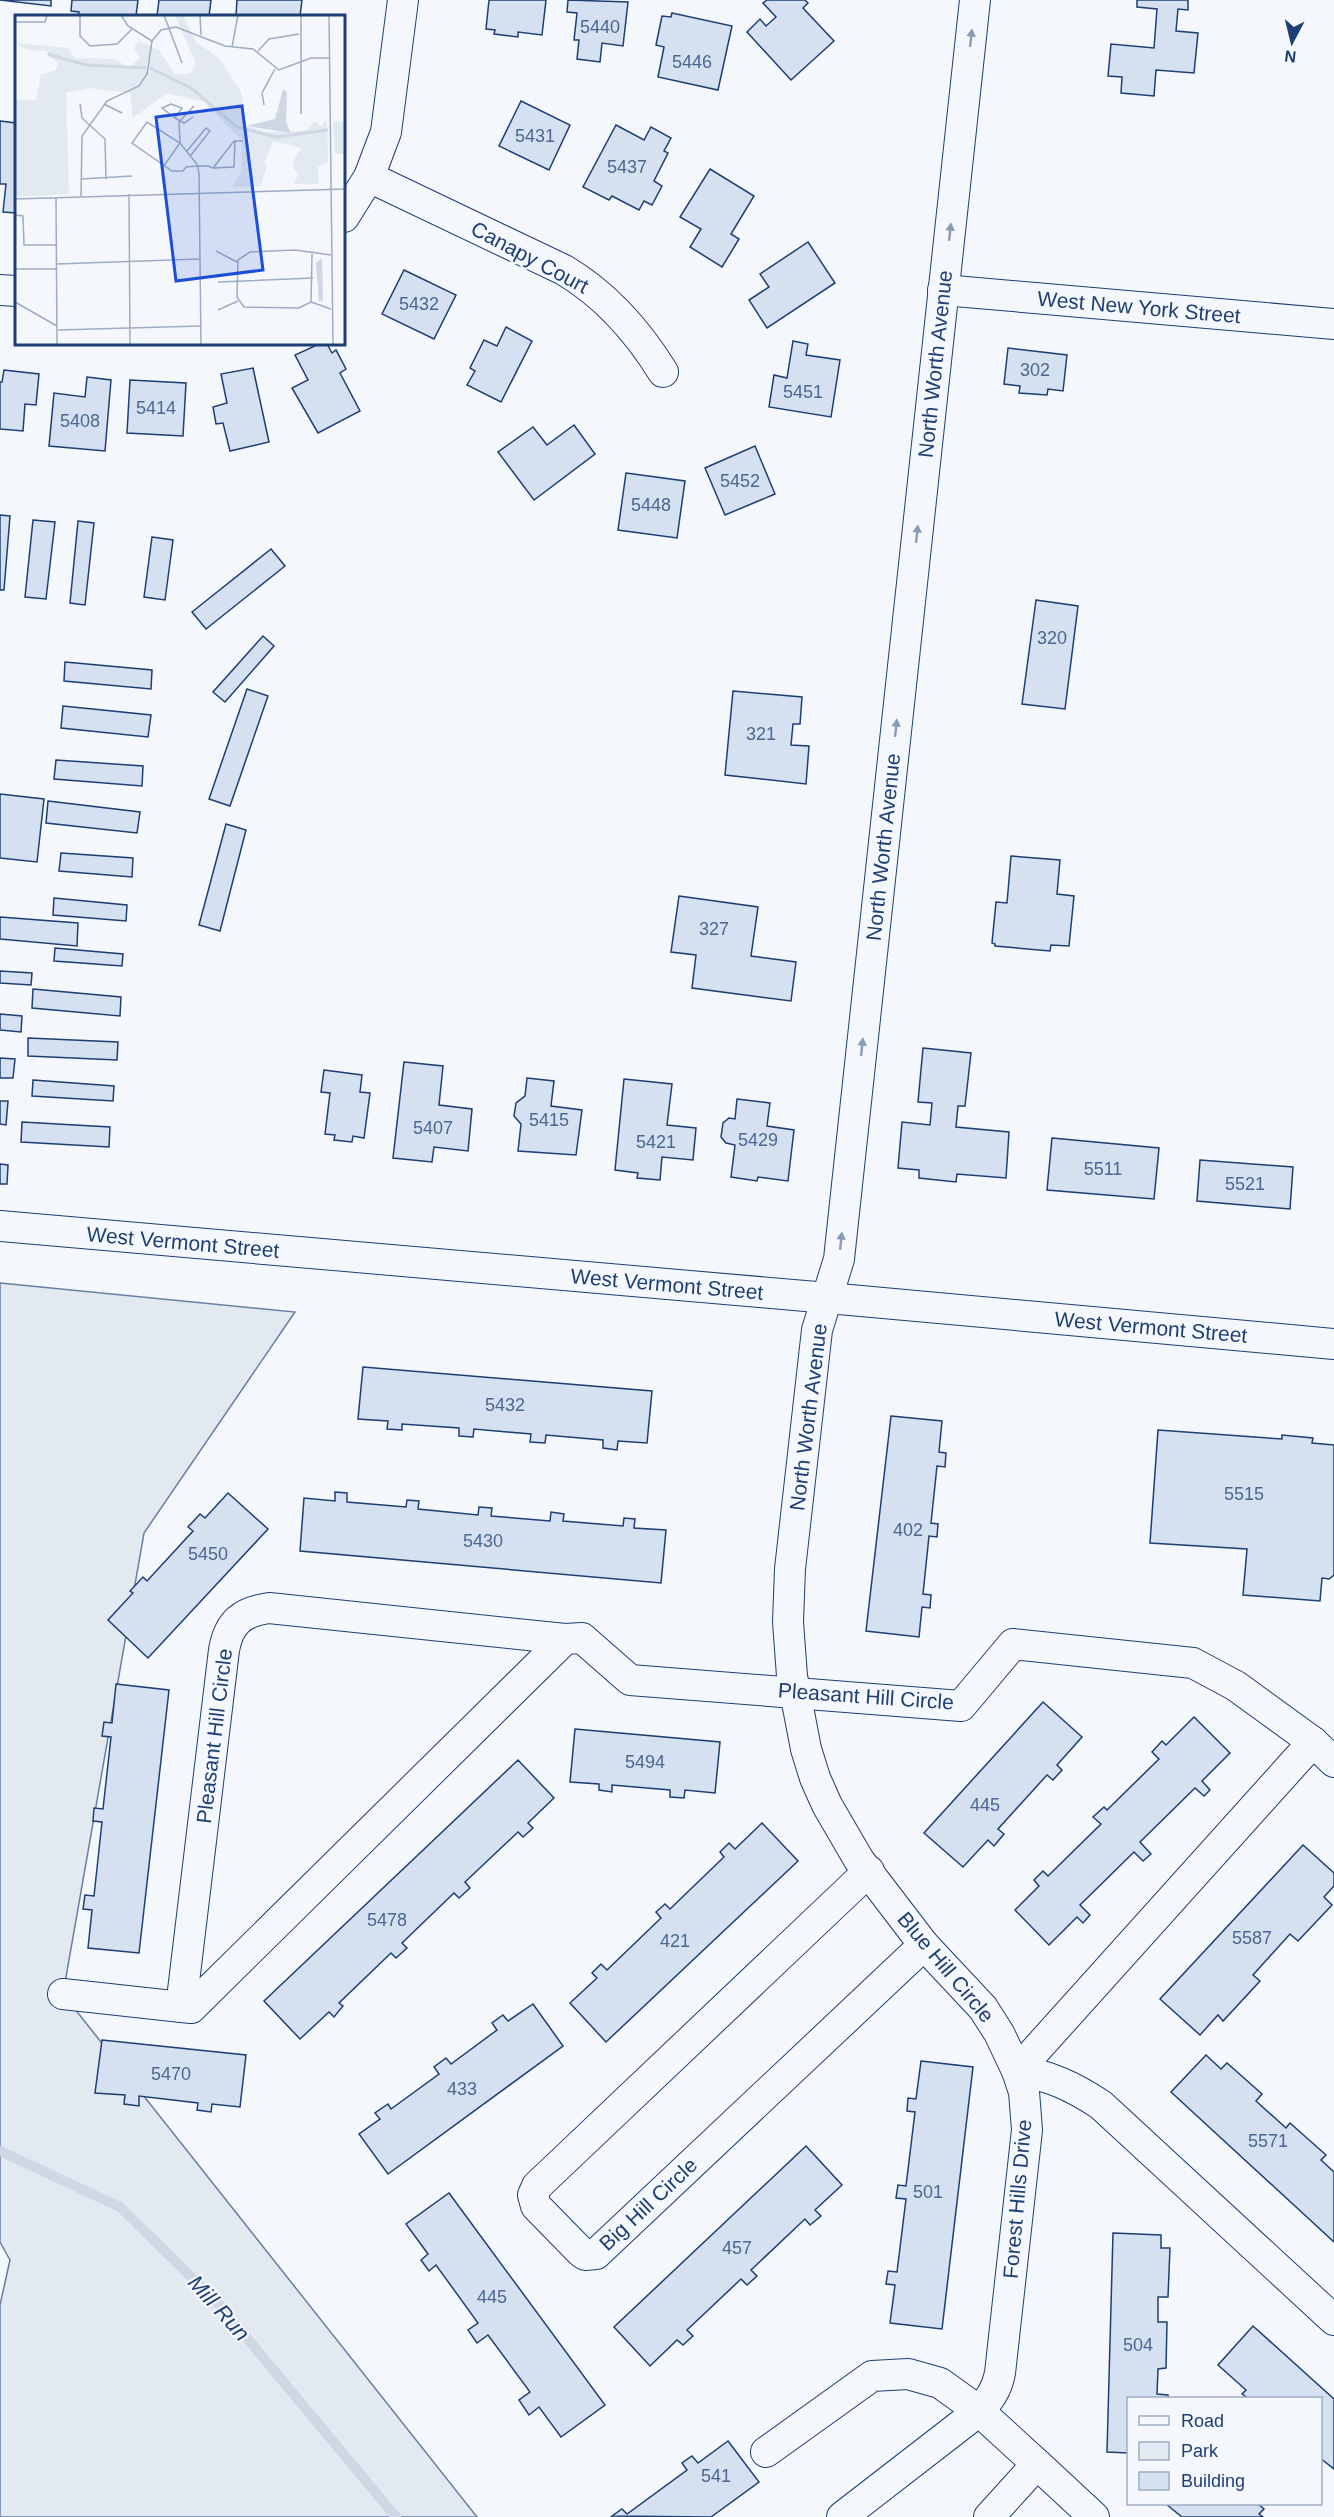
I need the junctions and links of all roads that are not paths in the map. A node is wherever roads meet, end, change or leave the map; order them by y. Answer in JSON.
{"nodes":[{"id":1,"x":403,"y":0,"type":"edge"},
{"id":2,"x":975,"y":0,"type":"edge"},
{"id":3,"x":369,"y":177,"type":"junction"},
{"id":4,"x":345,"y":214,"type":"edge"},
{"id":5,"x":0,"y":290,"type":"edge"},
{"id":6,"x":943,"y":290,"type":"junction"},
{"id":7,"x":15,"y":291,"type":"edge"},
{"id":8,"x":1334,"y":324,"type":"edge"},
{"id":9,"x":663,"y":372,"type":"dead end"},
{"id":10,"x":0,"y":1226,"type":"edge"},
{"id":11,"x":828,"y":1298,"type":"junction"},
{"id":12,"x":1334,"y":1344,"type":"edge"},
{"id":13,"x":565,"y":1639,"type":"junction"},
{"id":14,"x":794,"y":1692,"type":"junction"},
{"id":15,"x":1312,"y":1742,"type":"junction"},
{"id":16,"x":1334,"y":1762,"type":"edge"},
{"id":17,"x":869,"y":1871,"type":"junction"},
{"id":18,"x":924,"y":1944,"type":"junction"},
{"id":19,"x":63,"y":1994,"type":"dead end"},
{"id":20,"x":181,"y":2007,"type":"junction"},
{"id":21,"x":1017,"y":2071,"type":"junction"},
{"id":22,"x":1334,"y":2320,"type":"edge"},
{"id":23,"x":979,"y":2411,"type":"junction"},
{"id":24,"x":766,"y":2452,"type":"dead end"},
{"id":25,"x":1037,"y":2464,"type":"junction"},
{"id":26,"x":842,"y":2517,"type":"edge"},
{"id":27,"x":989,"y":2517,"type":"edge"},
{"id":28,"x":1094,"y":2517,"type":"edge"}],
"edges":[{"from":1,"to":3,"type":"street"},
{"from":6,"to":2,"type":"street","name":"North Worth Avenue","one_way":true},
{"from":3,"to":4,"type":"street"},
{"from":3,"to":9,"type":"street","name":"Canapy Court"},
{"from":5,"to":7,"type":"street"},
{"from":6,"to":8,"type":"street","name":"West New York Street"},
{"from":11,"to":6,"type":"street","name":"North Worth Avenue","one_way":true},
{"from":10,"to":11,"type":"street","name":"West Vermont Street"},
{"from":11,"to":12,"type":"street","name":"West Vermont Street"},
{"from":11,"to":14,"type":"street","name":"North Worth Avenue"},
{"from":13,"to":14,"type":"street","name":"Pleasant Hill Circle"},
{"from":13,"to":20,"type":"street"},
{"from":13,"to":20,"type":"street","name":"Pleasant Hill Circle"},
{"from":14,"to":15,"type":"street","name":"Pleasant Hill Circle"},
{"from":14,"to":17,"type":"street","name":"Blue Hill Circle"},
{"from":15,"to":16,"type":"street"},
{"from":15,"to":21,"type":"street"},
{"from":17,"to":18,"type":"street","name":"Blue Hill Circle"},
{"from":17,"to":18,"type":"street","name":"Big Hill Circle"},
{"from":18,"to":21,"type":"street","name":"Blue Hill Circle"},
{"from":19,"to":20,"type":"street"},
{"from":21,"to":22,"type":"street"},
{"from":21,"to":23,"type":"street","name":"Forest Hills Drive"},
{"from":23,"to":24,"type":"street"},
{"from":23,"to":25,"type":"street"},
{"from":23,"to":26,"type":"street","name":"Forest Hills Drive"},
{"from":25,"to":27,"type":"street"},
{"from":25,"to":28,"type":"street"}]}
